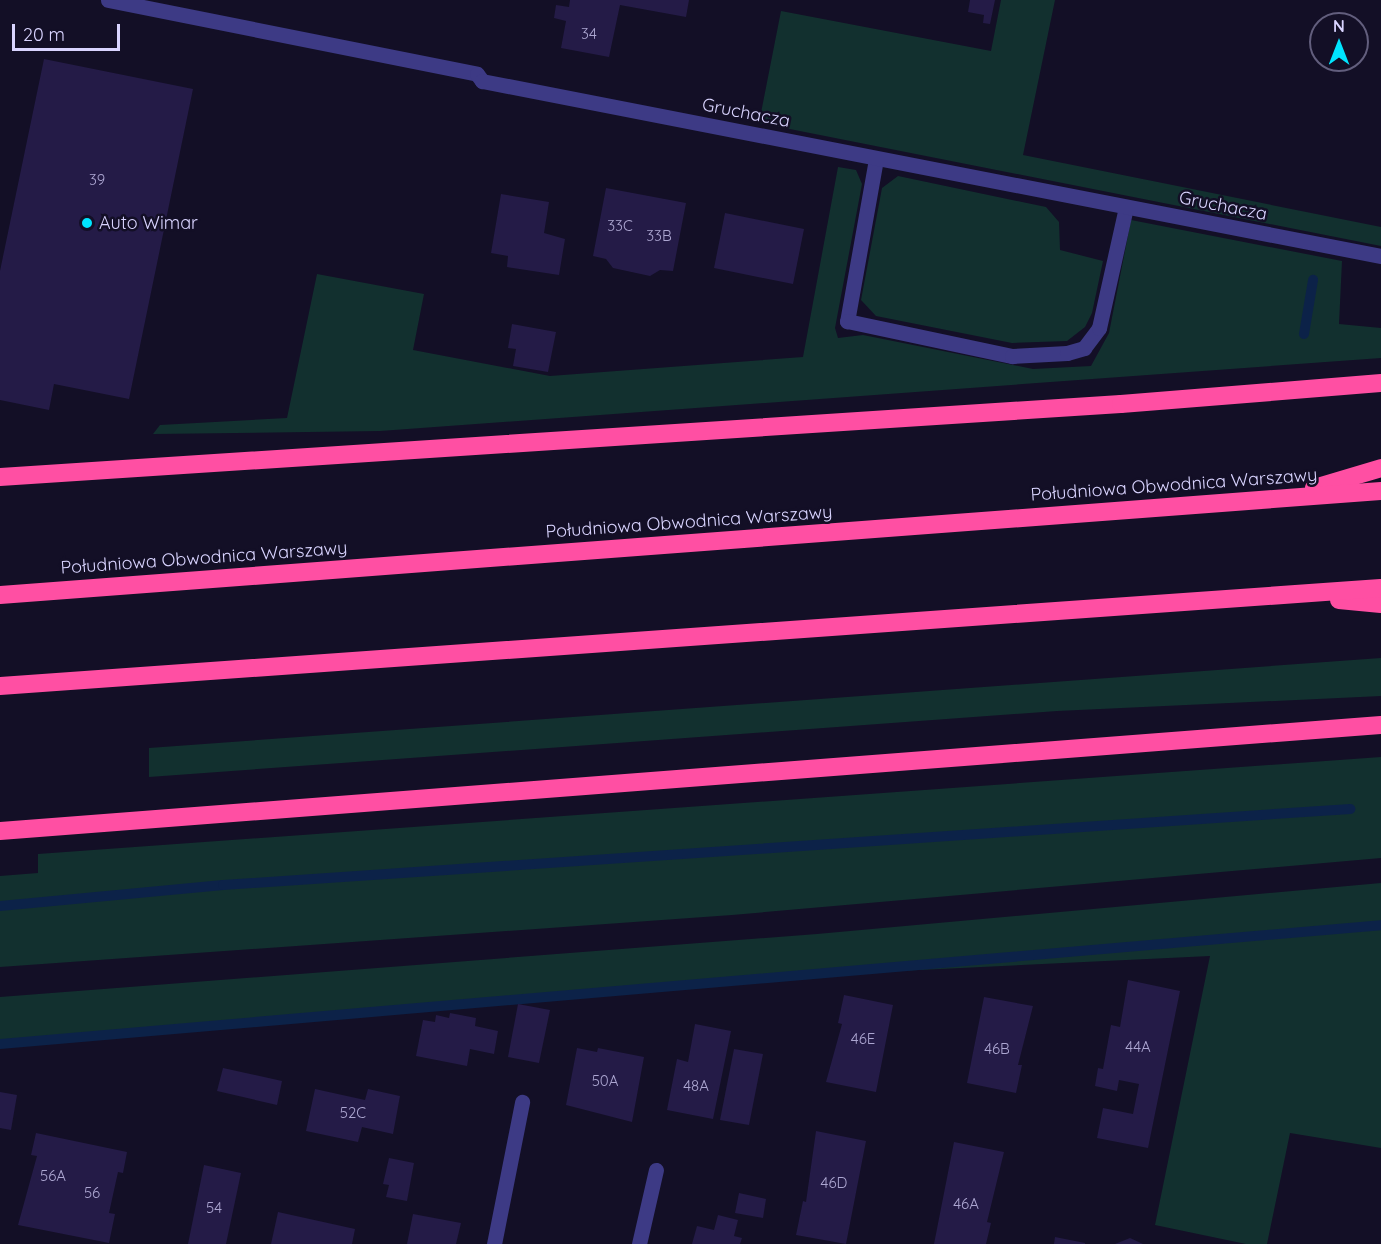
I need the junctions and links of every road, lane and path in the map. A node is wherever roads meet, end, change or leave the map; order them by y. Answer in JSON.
{"nodes":[{"id":1,"x":108,"y":0,"type":"edge"},
{"id":2,"x":876,"y":159,"type":"junction"},
{"id":3,"x":1126,"y":207,"type":"junction"},
{"id":4,"x":1381,"y":256,"type":"edge"},
{"id":5,"x":1381,"y":383,"type":"edge"},
{"id":6,"x":1381,"y":468,"type":"edge"},
{"id":7,"x":0,"y":477,"type":"edge"},
{"id":8,"x":1381,"y":491,"type":"edge"},
{"id":9,"x":1280,"y":498,"type":"junction"},
{"id":10,"x":1381,"y":588,"type":"edge"},
{"id":11,"x":0,"y":595,"type":"edge"},
{"id":12,"x":1296,"y":596,"type":"junction"},
{"id":13,"x":1381,"y":604,"type":"edge"},
{"id":14,"x":0,"y":686,"type":"edge"},
{"id":15,"x":1381,"y":725,"type":"edge"},
{"id":16,"x":0,"y":831,"type":"edge"},
{"id":17,"x":522,"y":1102,"type":"dead end"},
{"id":18,"x":656,"y":1170,"type":"dead end"},
{"id":19,"x":494,"y":1244,"type":"edge"},
{"id":20,"x":639,"y":1244,"type":"edge"}],
"edges":[{"from":1,"to":2,"type":"street","name":"Gruchacza"},
{"from":2,"to":3,"type":"street","name":"Gruchacza"},
{"from":2,"to":3,"type":"street"},
{"from":3,"to":4,"type":"street","name":"Gruchacza"},
{"from":5,"to":7,"type":"highway"},
{"from":6,"to":9,"type":"highway"},
{"from":8,"to":9,"type":"highway","name":"Południowa Obwodnica Warszawy"},
{"from":9,"to":11,"type":"highway","name":"Południowa Obwodnica Warszawy"},
{"from":10,"to":12,"type":"highway"},
{"from":12,"to":13,"type":"highway"},
{"from":12,"to":14,"type":"highway"},
{"from":15,"to":16,"type":"highway"},
{"from":17,"to":19,"type":"street"},
{"from":18,"to":20,"type":"street"}]}
